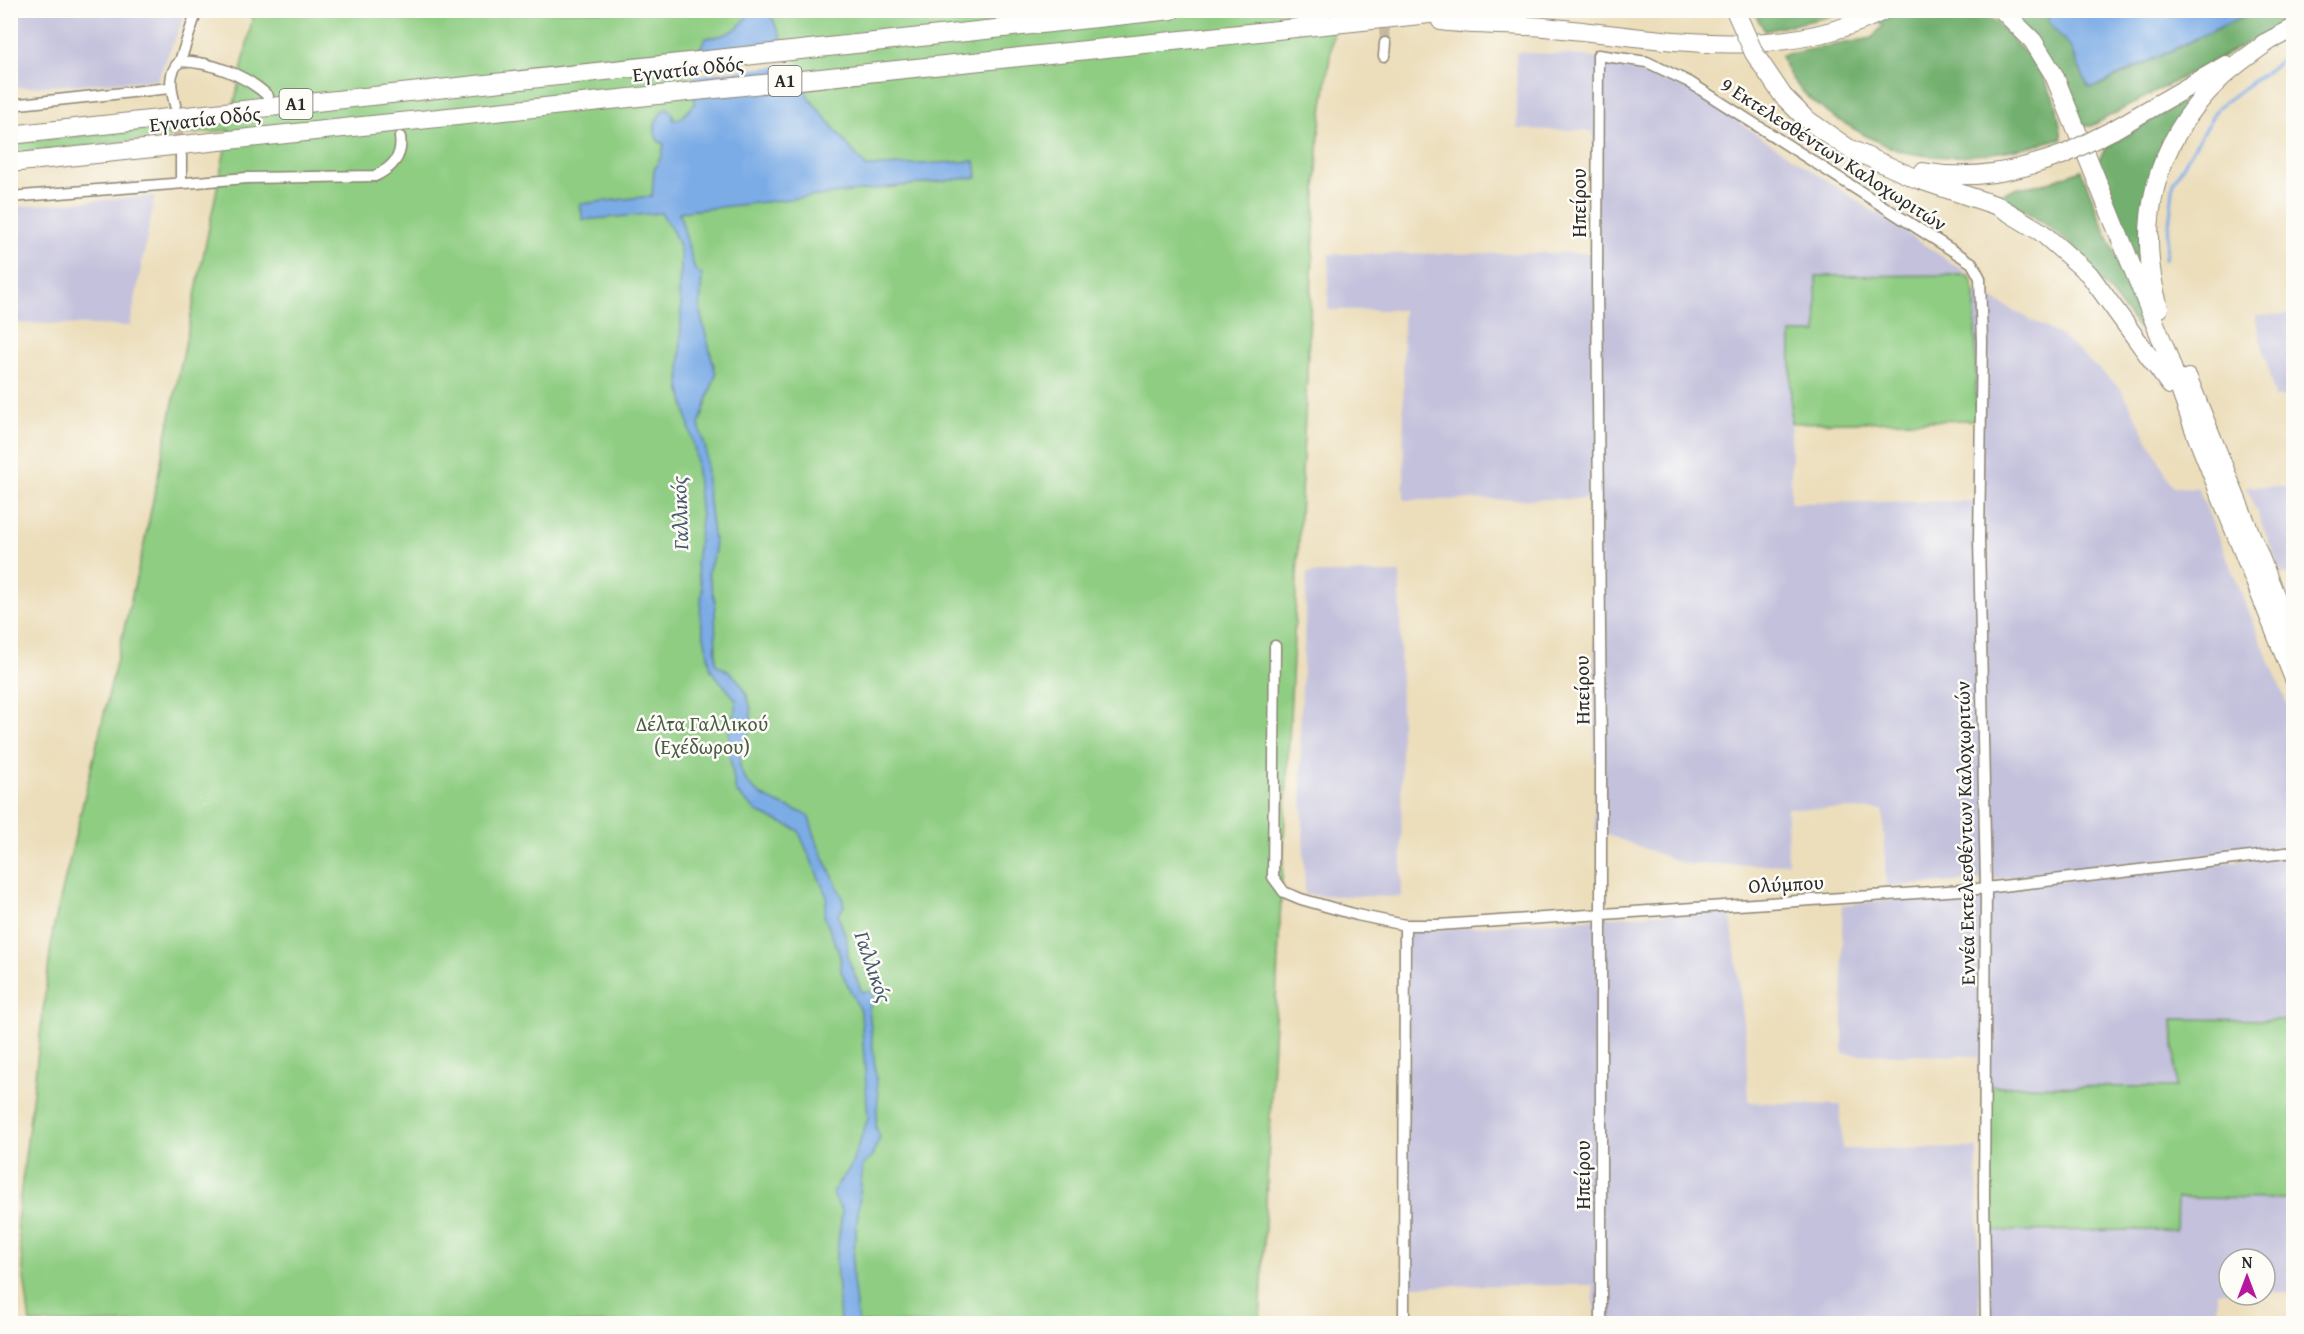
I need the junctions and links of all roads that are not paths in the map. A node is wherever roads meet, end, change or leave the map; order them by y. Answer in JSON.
{"nodes":[{"id":1,"x":196,"y":10,"type":"edge"},
{"id":2,"x":1172,"y":10,"type":"edge"},
{"id":3,"x":1468,"y":10,"type":"edge"},
{"id":4,"x":1735,"y":10,"type":"edge"},
{"id":5,"x":2002,"y":10,"type":"edge"},
{"id":6,"x":1879,"y":14,"type":"edge"},
{"id":7,"x":1406,"y":17,"type":"junction"},
{"id":8,"x":2294,"y":28,"type":"edge"},
{"id":9,"x":2272,"y":39,"type":"junction"},
{"id":10,"x":1385,"y":43,"type":"tunnel mouth"},
{"id":11,"x":1598,"y":55,"type":"joint"},
{"id":12,"x":1384,"y":56,"type":"dead end"},
{"id":13,"x":180,"y":61,"type":"junction"},
{"id":14,"x":479,"y":74,"type":"dead end"},
{"id":15,"x":558,"y":77,"type":"junction"},
{"id":16,"x":170,"y":88,"type":"junction"},
{"id":17,"x":260,"y":98,"type":"joint"},
{"id":18,"x":560,"y":104,"type":"junction"},
{"id":19,"x":10,"y":105,"type":"edge"},
{"id":20,"x":175,"y":105,"type":"tunnel mouth"},
{"id":21,"x":201,"y":114,"type":"junction"},
{"id":22,"x":481,"y":122,"type":"dead end"},
{"id":23,"x":10,"y":135,"type":"edge"},
{"id":24,"x":400,"y":137,"type":"dead end"},
{"id":25,"x":206,"y":141,"type":"junction"},
{"id":26,"x":256,"y":144,"type":"dead end"},
{"id":27,"x":181,"y":156,"type":"tunnel mouth"},
{"id":28,"x":10,"y":164,"type":"edge"},
{"id":29,"x":1895,"y":167,"type":"junction"},
{"id":30,"x":181,"y":182,"type":"junction"},
{"id":31,"x":10,"y":197,"type":"edge"},
{"id":32,"x":1982,"y":342,"type":"joint"},
{"id":33,"x":2197,"y":437,"type":"junction"},
{"id":34,"x":2294,"y":642,"type":"edge"},
{"id":35,"x":1275,"y":646,"type":"dead end"},
{"id":36,"x":2294,"y":679,"type":"edge"},
{"id":37,"x":2294,"y":852,"type":"edge"},
{"id":38,"x":1986,"y":888,"type":"junction"},
{"id":39,"x":1600,"y":913,"type":"junction"},
{"id":40,"x":1405,"y":925,"type":"junction"},
{"id":41,"x":1404,"y":1323,"type":"edge"},
{"id":42,"x":1601,"y":1323,"type":"edge"},
{"id":43,"x":1986,"y":1323,"type":"edge"}],
"edges":[{"from":1,"to":13,"type":"street"},
{"from":2,"to":15,"type":"highway","name":"Εγνατία Οδός","number":"Α1"},
{"from":3,"to":7,"type":"highway","number":"Α1"},
{"from":4,"to":29,"type":"highway","bridge":true},
{"from":5,"to":33,"type":"highway"},
{"from":6,"to":7,"type":"highway"},
{"from":7,"to":18,"type":"highway","name":"Εγνατία Οδός","number":"Α1"},
{"from":8,"to":9,"type":"highway"},
{"from":9,"to":29,"type":"highway","bridge":true},
{"from":9,"to":34,"type":"highway"},
{"from":10,"to":12,"type":"street"},
{"from":11,"to":32,"type":"street","name":"9 Εκτελεσθέντων Καλοχωριτών"},
{"from":11,"to":39,"type":"street","name":"Ηπείρου"},
{"from":13,"to":16,"type":"street"},
{"from":13,"to":17,"type":"street"},
{"from":14,"to":15,"type":"highway"},
{"from":15,"to":21,"type":"highway","name":"Εγνατία Οδός","number":"Α1"},
{"from":16,"to":19,"type":"street"},
{"from":16,"to":20,"type":"street"},
{"from":17,"to":21,"type":"highway"},
{"from":18,"to":22,"type":"highway"},
{"from":18,"to":25,"type":"highway","name":"Εγνατία Οδός","number":"Α1"},
{"from":21,"to":23,"type":"highway","name":"Εγνατία Οδός","number":"Α1"},
{"from":24,"to":30,"type":"street"},
{"from":25,"to":26,"type":"highway"},
{"from":25,"to":28,"type":"highway","name":"Εγνατία Οδός","number":"Α1"},
{"from":27,"to":30,"type":"street"},
{"from":29,"to":33,"type":"highway"},
{"from":30,"to":31,"type":"street"},
{"from":32,"to":38,"type":"street","name":"Εννέα Εκτελεσθέντων Καλοχωριτών"},
{"from":33,"to":36,"type":"highway"},
{"from":35,"to":40,"type":"street","name":"Ολύμπου"},
{"from":37,"to":38,"type":"street","name":"Ολύμπου"},
{"from":38,"to":39,"type":"street","name":"Ολύμπου"},
{"from":38,"to":43,"type":"street","name":"Εννέα Εκτελεσθέντων Καλοχωριτών"},
{"from":39,"to":40,"type":"street","name":"Ολύμπου"},
{"from":39,"to":42,"type":"street","name":"Ηπείρου"},
{"from":40,"to":41,"type":"street"}]}
